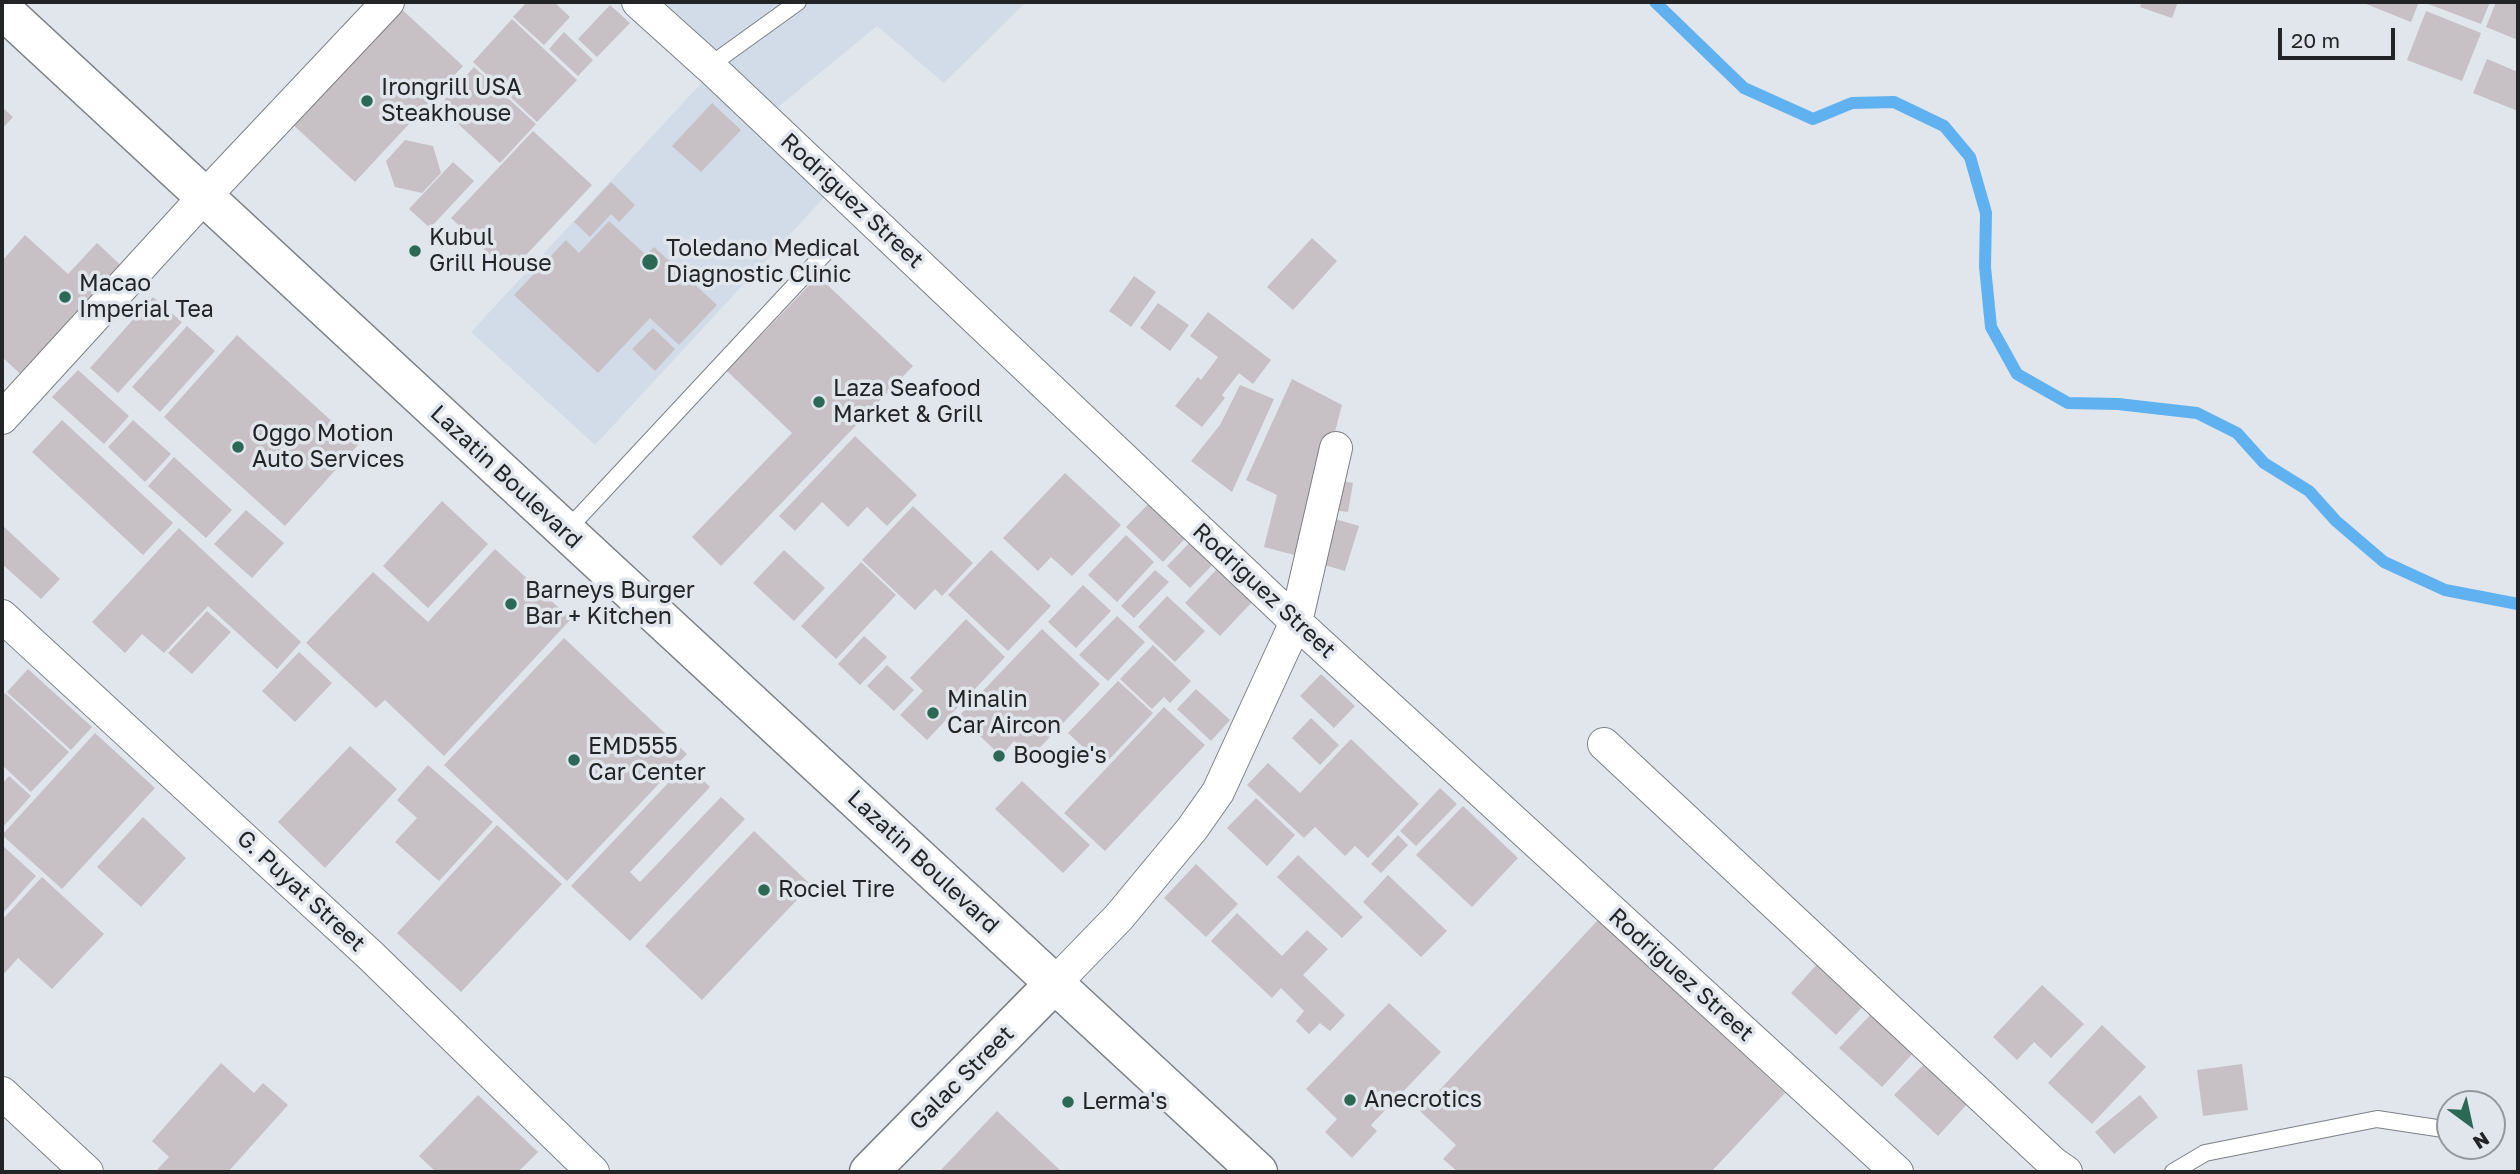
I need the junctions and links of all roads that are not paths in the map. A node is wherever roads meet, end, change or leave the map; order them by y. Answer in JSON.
{"nodes":[{"id":1,"x":388,"y":2,"type":"edge"},
{"id":2,"x":638,"y":2,"type":"edge"},
{"id":3,"x":798,"y":2,"type":"edge"},
{"id":4,"x":2,"y":9,"type":"edge"},
{"id":5,"x":709,"y":66,"type":"junction"},
{"id":6,"x":204,"y":197,"type":"junction"},
{"id":7,"x":825,"y":253,"type":"dead end"},
{"id":8,"x":2,"y":418,"type":"edge"},
{"id":9,"x":1336,"y":448,"type":"dead end"},
{"id":10,"x":565,"y":532,"type":"junction"},
{"id":11,"x":2,"y":616,"type":"edge"},
{"id":12,"x":1296,"y":622,"type":"junction"},
{"id":13,"x":1604,"y":744,"type":"dead end"},
{"id":14,"x":1054,"y":984,"type":"junction"},
{"id":15,"x":2,"y":1093,"type":"edge"},
{"id":16,"x":2436,"y":1128,"type":"edge"},
{"id":17,"x":87,"y":1172,"type":"edge"},
{"id":18,"x":593,"y":1172,"type":"edge"},
{"id":19,"x":869,"y":1172,"type":"edge"},
{"id":20,"x":1258,"y":1172,"type":"edge"},
{"id":21,"x":1897,"y":1172,"type":"edge"},
{"id":22,"x":2066,"y":1172,"type":"edge"},
{"id":23,"x":2173,"y":1172,"type":"edge"}],
"edges":[{"from":1,"to":6,"type":"street"},
{"from":2,"to":5,"type":"street","name":"Rodriguez Street"},
{"from":3,"to":5,"type":"lane"},
{"from":4,"to":6,"type":"main road","name":"Lazatin Boulevard"},
{"from":5,"to":12,"type":"street","name":"Rodriguez Street"},
{"from":6,"to":8,"type":"street"},
{"from":6,"to":10,"type":"main road","name":"Lazatin Boulevard"},
{"from":7,"to":10,"type":"lane"},
{"from":9,"to":12,"type":"street"},
{"from":10,"to":14,"type":"main road","name":"Lazatin Boulevard"},
{"from":11,"to":18,"type":"street","name":"G. Puyat Street"},
{"from":12,"to":14,"type":"street"},
{"from":12,"to":21,"type":"street","name":"Rodriguez Street"},
{"from":13,"to":22,"type":"street"},
{"from":14,"to":19,"type":"main road","name":"Galac Street"},
{"from":14,"to":20,"type":"main road","name":"Lazatin Boulevard"},
{"from":15,"to":17,"type":"street"},
{"from":16,"to":23,"type":"lane"}]}
